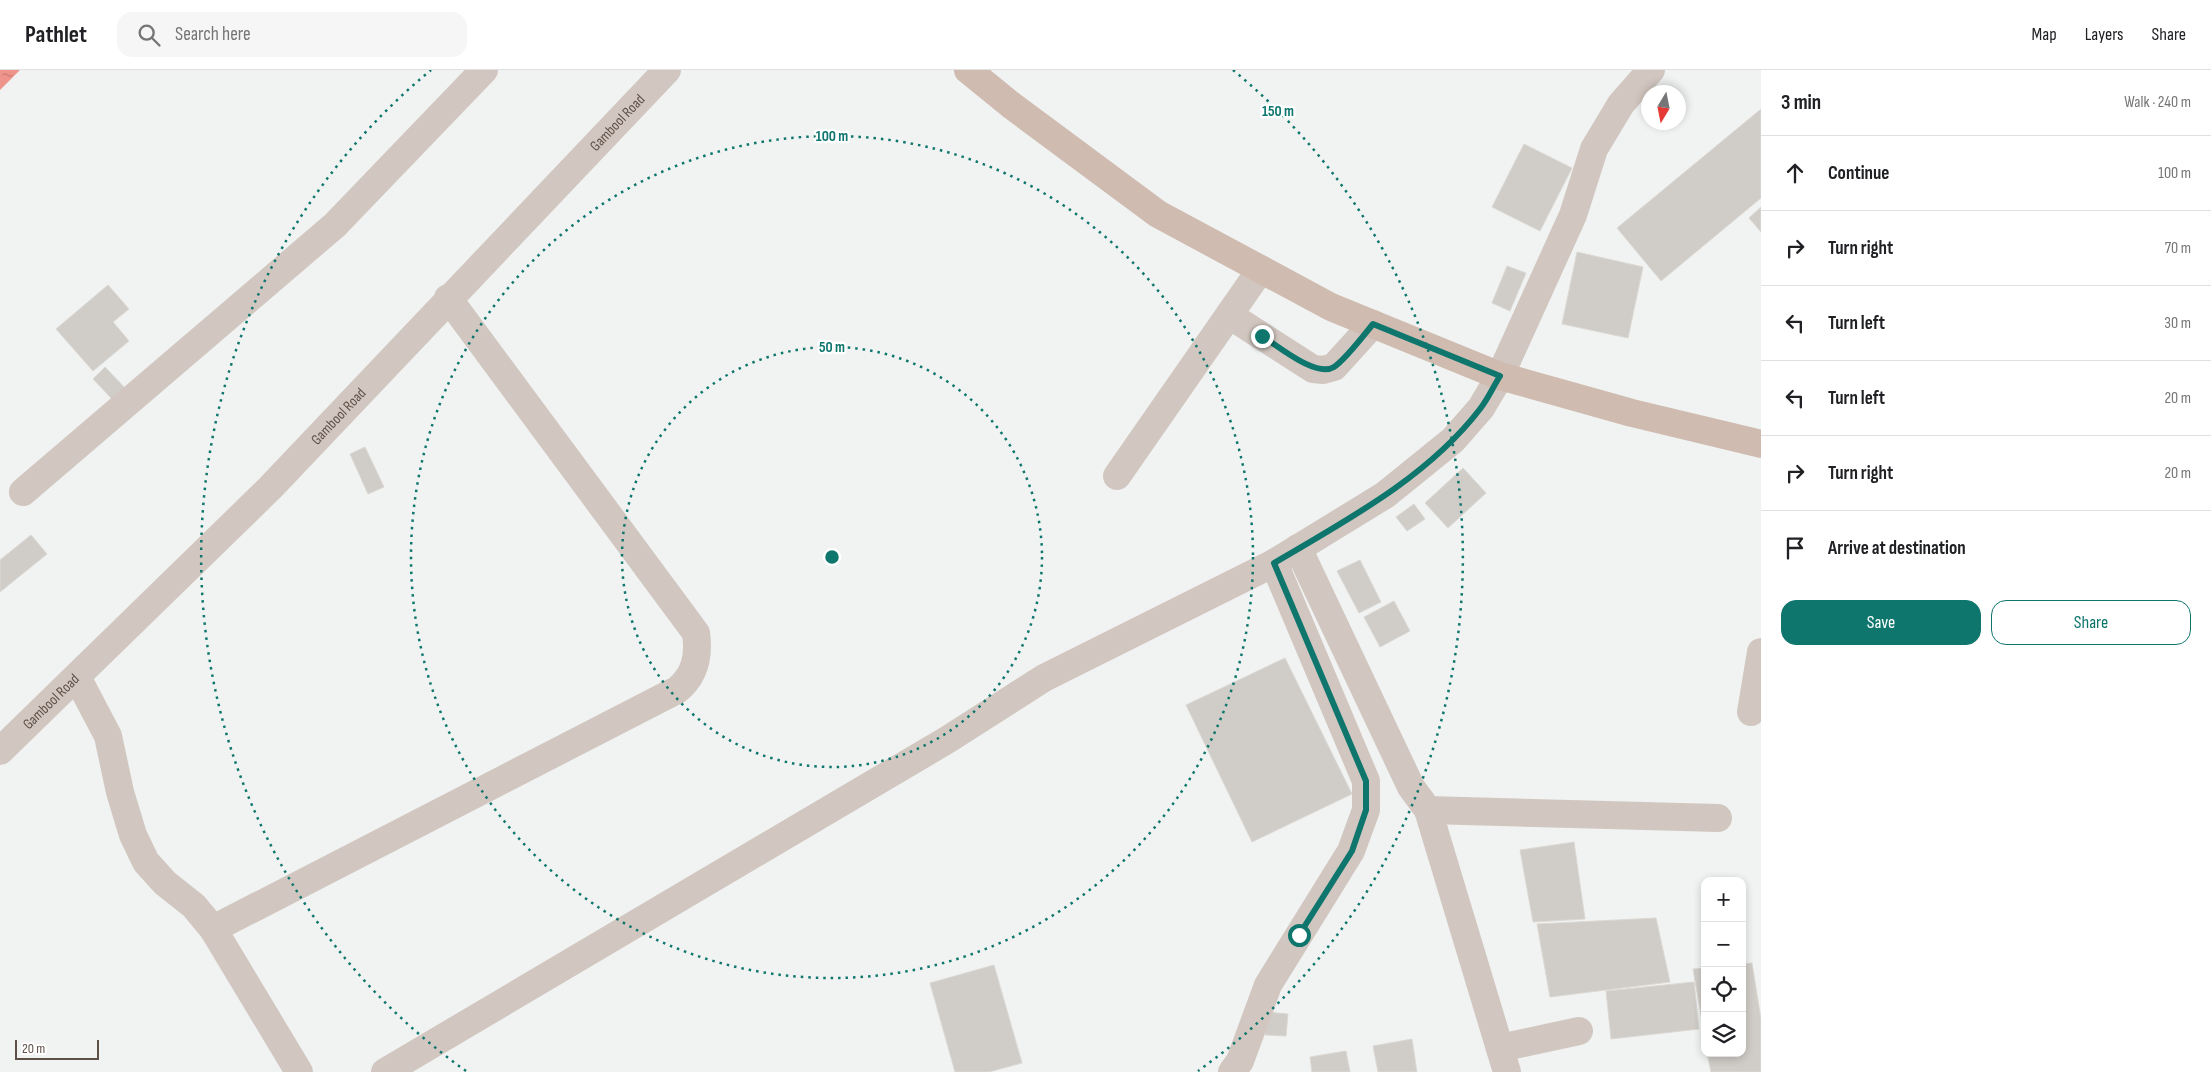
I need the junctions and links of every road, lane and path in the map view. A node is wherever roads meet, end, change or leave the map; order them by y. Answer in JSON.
{"nodes":[{"id":1,"x":484,"y":70,"type":"edge"},
{"id":2,"x":667,"y":70,"type":"edge"},
{"id":3,"x":968,"y":70,"type":"edge"},
{"id":4,"x":1651,"y":70,"type":"edge"},
{"id":5,"x":1261,"y":269,"type":"junction"},
{"id":6,"x":448,"y":298,"type":"junction"},
{"id":7,"x":1229,"y":315,"type":"junction"},
{"id":8,"x":1373,"y":324,"type":"junction"},
{"id":9,"x":1500,"y":376,"type":"junction"},
{"id":10,"x":1761,"y":444,"type":"edge"},
{"id":11,"x":1117,"y":476,"type":"dead end"},
{"id":12,"x":23,"y":492,"type":"dead end"},
{"id":13,"x":1298,"y":548,"type":"junction"},
{"id":14,"x":1274,"y":563,"type":"junction"},
{"id":15,"x":1761,"y":652,"type":"edge"},
{"id":16,"x":77,"y":677,"type":"junction"},
{"id":17,"x":1751,"y":712,"type":"dead end"},
{"id":18,"x":0,"y":751,"type":"edge"},
{"id":19,"x":1428,"y":810,"type":"junction"},
{"id":20,"x":1718,"y":818,"type":"dead end"},
{"id":21,"x":213,"y":929,"type":"junction"},
{"id":22,"x":1579,"y":1031,"type":"dead end"},
{"id":23,"x":1503,"y":1060,"type":"edge"},
{"id":24,"x":299,"y":1072,"type":"edge"},
{"id":25,"x":385,"y":1072,"type":"edge"},
{"id":26,"x":1232,"y":1072,"type":"edge"}],
"edges":[{"from":1,"to":12,"type":"street"},
{"from":2,"to":6,"type":"street","name":"Gambool Road"},
{"from":3,"to":5,"type":"main road"},
{"from":4,"to":9,"type":"street"},
{"from":5,"to":7,"type":"street"},
{"from":5,"to":8,"type":"main road"},
{"from":6,"to":16,"type":"street","name":"Gambool Road"},
{"from":6,"to":21,"type":"street"},
{"from":7,"to":8,"type":"street"},
{"from":7,"to":11,"type":"street"},
{"from":8,"to":9,"type":"main road"},
{"from":9,"to":10,"type":"main road"},
{"from":9,"to":13,"type":"street"},
{"from":13,"to":14,"type":"street"},
{"from":13,"to":19,"type":"street"},
{"from":14,"to":25,"type":"street"},
{"from":14,"to":26,"type":"street"},
{"from":15,"to":17,"type":"street"},
{"from":16,"to":18,"type":"street","name":"Gambool Road"},
{"from":16,"to":21,"type":"street"},
{"from":19,"to":20,"type":"street"},
{"from":19,"to":23,"type":"street"},
{"from":21,"to":24,"type":"street"},
{"from":22,"to":23,"type":"street"}]}
